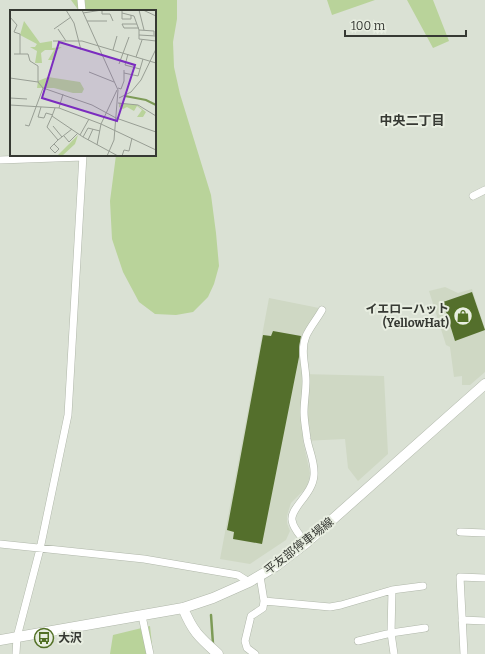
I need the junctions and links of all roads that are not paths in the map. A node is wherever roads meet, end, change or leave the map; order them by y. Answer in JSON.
{"nodes":[{"id":1,"x":81,"y":0,"type":"edge"},
{"id":2,"x":82,"y":10,"type":"edge"},
{"id":3,"x":83,"y":156,"type":"edge"},
{"id":4,"x":0,"y":160,"type":"edge"},
{"id":5,"x":485,"y":190,"type":"edge"},
{"id":6,"x":473,"y":196,"type":"dead end"},
{"id":7,"x":322,"y":310,"type":"dead end"},
{"id":8,"x":485,"y":384,"type":"edge"},
{"id":9,"x":460,"y":532,"type":"dead end"},
{"id":10,"x":485,"y":533,"type":"edge"},
{"id":11,"x":306,"y":543,"type":"junction"},
{"id":12,"x":0,"y":544,"type":"edge"},
{"id":13,"x":40,"y":548,"type":"junction"},
{"id":14,"x":260,"y":576,"type":"junction"},
{"id":15,"x":485,"y":578,"type":"edge"},
{"id":16,"x":249,"y":582,"type":"junction"},
{"id":17,"x":423,"y":586,"type":"dead end"},
{"id":18,"x":392,"y":590,"type":"junction"},
{"id":19,"x":264,"y":601,"type":"junction"},
{"id":20,"x":183,"y":608,"type":"junction"},
{"id":21,"x":142,"y":616,"type":"junction"},
{"id":22,"x":462,"y":620,"type":"junction"},
{"id":23,"x":485,"y":621,"type":"edge"},
{"id":24,"x":425,"y":628,"type":"dead end"},
{"id":25,"x":391,"y":633,"type":"junction"},
{"id":26,"x":17,"y":637,"type":"junction"},
{"id":27,"x":0,"y":640,"type":"edge"},
{"id":28,"x":358,"y":641,"type":"dead end"},
{"id":29,"x":16,"y":654,"type":"edge"},
{"id":30,"x":150,"y":654,"type":"edge"},
{"id":31,"x":218,"y":654,"type":"edge"},
{"id":32,"x":255,"y":654,"type":"edge"},
{"id":33,"x":394,"y":654,"type":"edge"},
{"id":34,"x":464,"y":654,"type":"edge"}],
"edges":[{"from":1,"to":2,"type":"street"},
{"from":3,"to":4,"type":"street"},
{"from":3,"to":13,"type":"street"},
{"from":5,"to":6,"type":"street"},
{"from":7,"to":11,"type":"street"},
{"from":8,"to":11,"type":"main road","name":"平友部停車場線"},
{"from":9,"to":10,"type":"street"},
{"from":11,"to":14,"type":"main road","name":"平友部停車場線"},
{"from":12,"to":13,"type":"street"},
{"from":13,"to":16,"type":"street"},
{"from":13,"to":26,"type":"street"},
{"from":14,"to":16,"type":"main road","name":"平友部停車場線"},
{"from":14,"to":19,"type":"street"},
{"from":15,"to":22,"type":"street"},
{"from":16,"to":20,"type":"main road","name":"平友部停車場線"},
{"from":17,"to":18,"type":"street"},
{"from":18,"to":19,"type":"street"},
{"from":18,"to":25,"type":"street"},
{"from":19,"to":32,"type":"street"},
{"from":20,"to":21,"type":"main road","name":"平友部停車場線"},
{"from":20,"to":31,"type":"main road"},
{"from":21,"to":26,"type":"main road","name":"平友部停車場線"},
{"from":21,"to":30,"type":"street"},
{"from":22,"to":23,"type":"street"},
{"from":22,"to":34,"type":"street"},
{"from":24,"to":25,"type":"street"},
{"from":25,"to":28,"type":"street"},
{"from":25,"to":33,"type":"street"},
{"from":26,"to":27,"type":"main road","name":"平友部停車場線"},
{"from":26,"to":29,"type":"street"}]}
